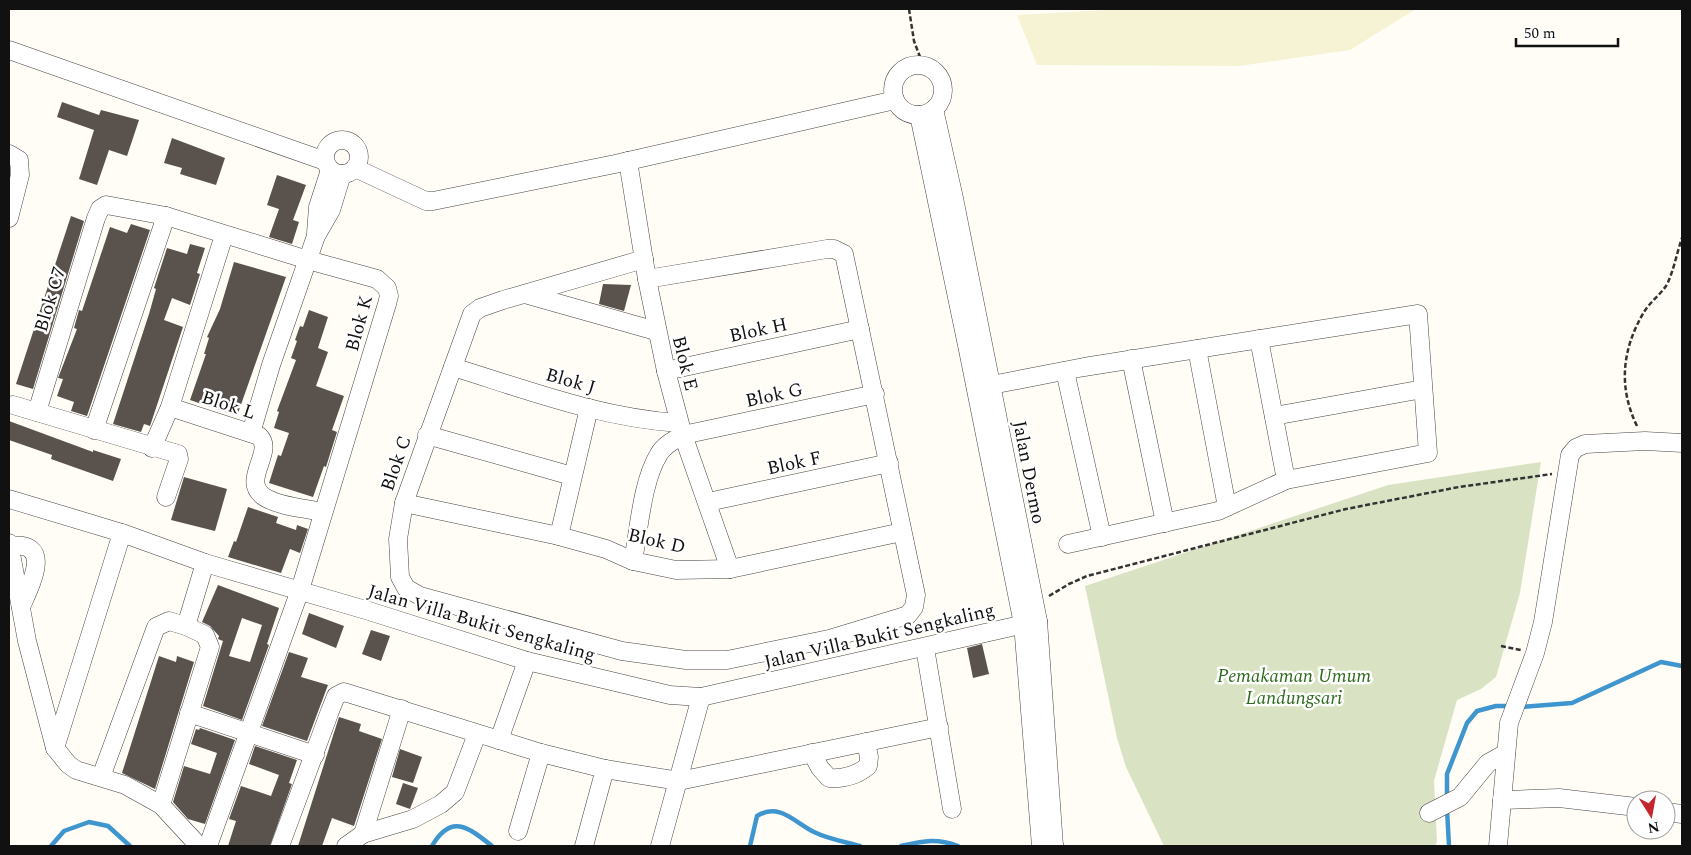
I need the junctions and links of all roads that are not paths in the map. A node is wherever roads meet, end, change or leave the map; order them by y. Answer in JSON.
{"nodes":[{"id":1,"x":9,"y":50,"type":"edge"},
{"id":2,"x":895,"y":100,"type":"junction"},
{"id":3,"x":926,"y":112,"type":"junction"},
{"id":4,"x":9,"y":154,"type":"edge"},
{"id":5,"x":622,"y":163,"type":"junction"},
{"id":6,"x":338,"y":168,"type":"junction"},
{"id":7,"x":110,"y":204,"type":"joint"},
{"id":8,"x":166,"y":216,"type":"junction"},
{"id":9,"x":9,"y":218,"type":"edge"},
{"id":10,"x":224,"y":235,"type":"junction"},
{"id":11,"x":644,"y":259,"type":"junction"},
{"id":12,"x":308,"y":260,"type":"junction"},
{"id":13,"x":647,"y":279,"type":"junction"},
{"id":14,"x":524,"y":294,"type":"junction"},
{"id":15,"x":860,"y":329,"type":"junction"},
{"id":16,"x":656,"y":331,"type":"junction"},
{"id":17,"x":1259,"y":339,"type":"junction"},
{"id":18,"x":1197,"y":349,"type":"junction"},
{"id":19,"x":1131,"y":360,"type":"junction"},
{"id":20,"x":453,"y":368,"type":"junction"},
{"id":21,"x":666,"y":370,"type":"junction"},
{"id":22,"x":1065,"y":371,"type":"junction"},
{"id":23,"x":984,"y":387,"type":"junction"},
{"id":24,"x":1423,"y":389,"type":"junction"},
{"id":25,"x":874,"y":394,"type":"junction"},
{"id":26,"x":13,"y":405,"type":"dead end"},
{"id":27,"x":170,"y":407,"type":"junction"},
{"id":28,"x":589,"y":408,"type":"junction"},
{"id":29,"x":37,"y":412,"type":"junction"},
{"id":30,"x":1274,"y":416,"type":"junction"},
{"id":31,"x":681,"y":429,"type":"junction"},
{"id":32,"x":94,"y":430,"type":"junction"},
{"id":33,"x":251,"y":433,"type":"junction"},
{"id":34,"x":427,"y":435,"type":"junction"},
{"id":35,"x":1682,"y":443,"type":"edge"},
{"id":36,"x":152,"y":448,"type":"junction"},
{"id":37,"x":889,"y":463,"type":"junction"},
{"id":38,"x":572,"y":476,"type":"junction"},
{"id":39,"x":1286,"y":480,"type":"junction"},
{"id":40,"x":166,"y":497,"type":"dead end"},
{"id":41,"x":9,"y":499,"type":"edge"},
{"id":42,"x":708,"y":502,"type":"junction"},
{"id":43,"x":404,"y":503,"type":"junction"},
{"id":44,"x":1227,"y":507,"type":"junction"},
{"id":45,"x":322,"y":512,"type":"junction"},
{"id":46,"x":1165,"y":523,"type":"junction"},
{"id":47,"x":902,"y":532,"type":"junction"},
{"id":48,"x":122,"y":533,"type":"junction"},
{"id":49,"x":559,"y":536,"type":"junction"},
{"id":50,"x":1102,"y":537,"type":"junction"},
{"id":51,"x":9,"y":544,"type":"edge"},
{"id":52,"x":1068,"y":544,"type":"dead end"},
{"id":53,"x":633,"y":561,"type":"junction"},
{"id":54,"x":205,"y":563,"type":"junction"},
{"id":55,"x":730,"y":569,"type":"junction"},
{"id":56,"x":300,"y":590,"type":"junction"},
{"id":57,"x":21,"y":608,"type":"junction"},
{"id":58,"x":1032,"y":618,"type":"junction"},
{"id":59,"x":186,"y":626,"type":"junction"},
{"id":60,"x":925,"y":648,"type":"junction"},
{"id":61,"x":527,"y":661,"type":"junction"},
{"id":62,"x":701,"y":697,"type":"junction"},
{"id":63,"x":402,"y":709,"type":"junction"},
{"id":64,"x":190,"y":713,"type":"junction"},
{"id":65,"x":939,"y":727,"type":"junction"},
{"id":66,"x":249,"y":733,"type":"junction"},
{"id":67,"x":477,"y":734,"type":"junction"},
{"id":68,"x":499,"y":740,"type":"junction"},
{"id":69,"x":866,"y":742,"type":"junction"},
{"id":70,"x":55,"y":748,"type":"junction"},
{"id":71,"x":542,"y":753,"type":"junction"},
{"id":72,"x":812,"y":753,"type":"junction"},
{"id":73,"x":1506,"y":753,"type":"junction"},
{"id":74,"x":315,"y":755,"type":"junction"},
{"id":75,"x":605,"y":769,"type":"junction"},
{"id":76,"x":101,"y":777,"type":"junction"},
{"id":77,"x":679,"y":781,"type":"junction"},
{"id":78,"x":161,"y":805,"type":"junction"},
{"id":79,"x":1502,"y":805,"type":"junction"},
{"id":80,"x":1626,"y":807,"type":"edge"},
{"id":81,"x":952,"y":809,"type":"dead end"},
{"id":82,"x":1429,"y":813,"type":"dead end"},
{"id":83,"x":518,"y":831,"type":"dead end"},
{"id":84,"x":363,"y":834,"type":"junction"},
{"id":85,"x":199,"y":846,"type":"edge"},
{"id":86,"x":208,"y":846,"type":"edge"},
{"id":87,"x":280,"y":846,"type":"edge"},
{"id":88,"x":346,"y":846,"type":"edge"},
{"id":89,"x":584,"y":846,"type":"edge"},
{"id":90,"x":660,"y":846,"type":"edge"},
{"id":91,"x":1050,"y":846,"type":"edge"},
{"id":92,"x":1498,"y":846,"type":"edge"}],
"edges":[{"from":1,"to":6,"type":"street"},
{"from":2,"to":3,"type":"street"},
{"from":2,"to":3,"type":"street"},
{"from":2,"to":5,"type":"street"},
{"from":3,"to":23,"type":"street","name":"Jalan Dermo"},
{"from":4,"to":9,"type":"street"},
{"from":5,"to":6,"type":"street"},
{"from":5,"to":11,"type":"street","name":"Blok E"},
{"from":6,"to":12,"type":"street"},
{"from":7,"to":8,"type":"street","name":"Blok K"},
{"from":7,"to":29,"type":"street","name":"Blok C7"},
{"from":8,"to":10,"type":"street","name":"Blok K"},
{"from":8,"to":32,"type":"street"},
{"from":10,"to":12,"type":"street","name":"Blok K"},
{"from":10,"to":27,"type":"street"},
{"from":11,"to":13,"type":"street","name":"Blok E"},
{"from":11,"to":14,"type":"street","name":"Blok C"},
{"from":12,"to":33,"type":"street"},
{"from":12,"to":45,"type":"street","name":"Blok K"},
{"from":13,"to":15,"type":"street"},
{"from":13,"to":16,"type":"street","name":"Blok E"},
{"from":14,"to":16,"type":"street"},
{"from":14,"to":20,"type":"street","name":"Blok C"},
{"from":15,"to":21,"type":"street","name":"Blok H"},
{"from":15,"to":25,"type":"street"},
{"from":16,"to":21,"type":"street","name":"Blok E"},
{"from":17,"to":18,"type":"street"},
{"from":17,"to":24,"type":"street"},
{"from":17,"to":30,"type":"street"},
{"from":18,"to":19,"type":"street"},
{"from":18,"to":44,"type":"street"},
{"from":19,"to":22,"type":"street"},
{"from":19,"to":46,"type":"street"},
{"from":20,"to":28,"type":"street","name":"Blok J"},
{"from":20,"to":34,"type":"street","name":"Blok C"},
{"from":21,"to":31,"type":"street","name":"Blok E"},
{"from":22,"to":23,"type":"street"},
{"from":22,"to":50,"type":"street"},
{"from":23,"to":58,"type":"street","name":"Jalan Dermo"},
{"from":24,"to":30,"type":"street"},
{"from":24,"to":39,"type":"street"},
{"from":25,"to":31,"type":"street","name":"Blok G"},
{"from":25,"to":37,"type":"street"},
{"from":26,"to":29,"type":"street"},
{"from":27,"to":33,"type":"street","name":"Blok L"},
{"from":27,"to":36,"type":"street"},
{"from":28,"to":31,"type":"street","name":"Blok J"},
{"from":28,"to":38,"type":"street"},
{"from":29,"to":32,"type":"street"},
{"from":30,"to":39,"type":"street"},
{"from":31,"to":42,"type":"street","name":"Blok E"},
{"from":31,"to":53,"type":"street"},
{"from":32,"to":36,"type":"street"},
{"from":33,"to":45,"type":"street","name":"Blok L"},
{"from":34,"to":38,"type":"street"},
{"from":34,"to":43,"type":"street","name":"Blok C"},
{"from":35,"to":73,"type":"street"},
{"from":36,"to":40,"type":"street"},
{"from":37,"to":42,"type":"street","name":"Blok F"},
{"from":37,"to":47,"type":"street"},
{"from":38,"to":49,"type":"street"},
{"from":39,"to":44,"type":"street"},
{"from":41,"to":48,"type":"street","name":"Jalan Villa Bukit Sengkaling"},
{"from":42,"to":55,"type":"street","name":"Blok E"},
{"from":43,"to":47,"type":"street","name":"Blok C"},
{"from":43,"to":49,"type":"street","name":"Blok D"},
{"from":44,"to":46,"type":"street"},
{"from":45,"to":56,"type":"street","name":"Blok K"},
{"from":46,"to":50,"type":"street"},
{"from":47,"to":55,"type":"street","name":"Blok D"},
{"from":48,"to":54,"type":"street","name":"Jalan Villa Bukit Sengkaling"},
{"from":48,"to":70,"type":"street"},
{"from":49,"to":53,"type":"street","name":"Blok D"},
{"from":50,"to":52,"type":"street"},
{"from":51,"to":57,"type":"street"},
{"from":51,"to":57,"type":"street"},
{"from":53,"to":55,"type":"street","name":"Blok D"},
{"from":54,"to":56,"type":"street","name":"Jalan Villa Bukit Sengkaling"},
{"from":54,"to":59,"type":"street"},
{"from":56,"to":61,"type":"street","name":"Jalan Villa Bukit Sengkaling"},
{"from":56,"to":66,"type":"street","name":"Blok K"},
{"from":57,"to":70,"type":"street"},
{"from":58,"to":60,"type":"street","name":"Jalan Villa Bukit Sengkaling"},
{"from":58,"to":91,"type":"street","name":"Jalan Dermo"},
{"from":59,"to":64,"type":"street"},
{"from":59,"to":76,"type":"street"},
{"from":60,"to":62,"type":"street","name":"Jalan Villa Bukit Sengkaling"},
{"from":60,"to":65,"type":"street"},
{"from":61,"to":62,"type":"street","name":"Jalan Villa Bukit Sengkaling"},
{"from":61,"to":68,"type":"street"},
{"from":62,"to":77,"type":"street"},
{"from":63,"to":67,"type":"street"},
{"from":63,"to":74,"type":"street"},
{"from":63,"to":84,"type":"street"},
{"from":64,"to":66,"type":"street"},
{"from":64,"to":78,"type":"street"},
{"from":65,"to":69,"type":"street"},
{"from":65,"to":81,"type":"street"},
{"from":66,"to":74,"type":"street"},
{"from":66,"to":86,"type":"street","name":"Blok K"},
{"from":67,"to":68,"type":"street"},
{"from":67,"to":84,"type":"street"},
{"from":68,"to":71,"type":"street"},
{"from":69,"to":72,"type":"street"},
{"from":69,"to":72,"type":"street"},
{"from":70,"to":76,"type":"street"},
{"from":71,"to":75,"type":"street"},
{"from":71,"to":83,"type":"street"},
{"from":72,"to":77,"type":"street"},
{"from":73,"to":79,"type":"street"},
{"from":73,"to":82,"type":"street"},
{"from":74,"to":87,"type":"street"},
{"from":75,"to":77,"type":"street"},
{"from":75,"to":89,"type":"street"},
{"from":76,"to":78,"type":"street"},
{"from":77,"to":90,"type":"street"},
{"from":78,"to":85,"type":"street"},
{"from":79,"to":80,"type":"street"},
{"from":79,"to":92,"type":"street"},
{"from":84,"to":88,"type":"street"}]}
